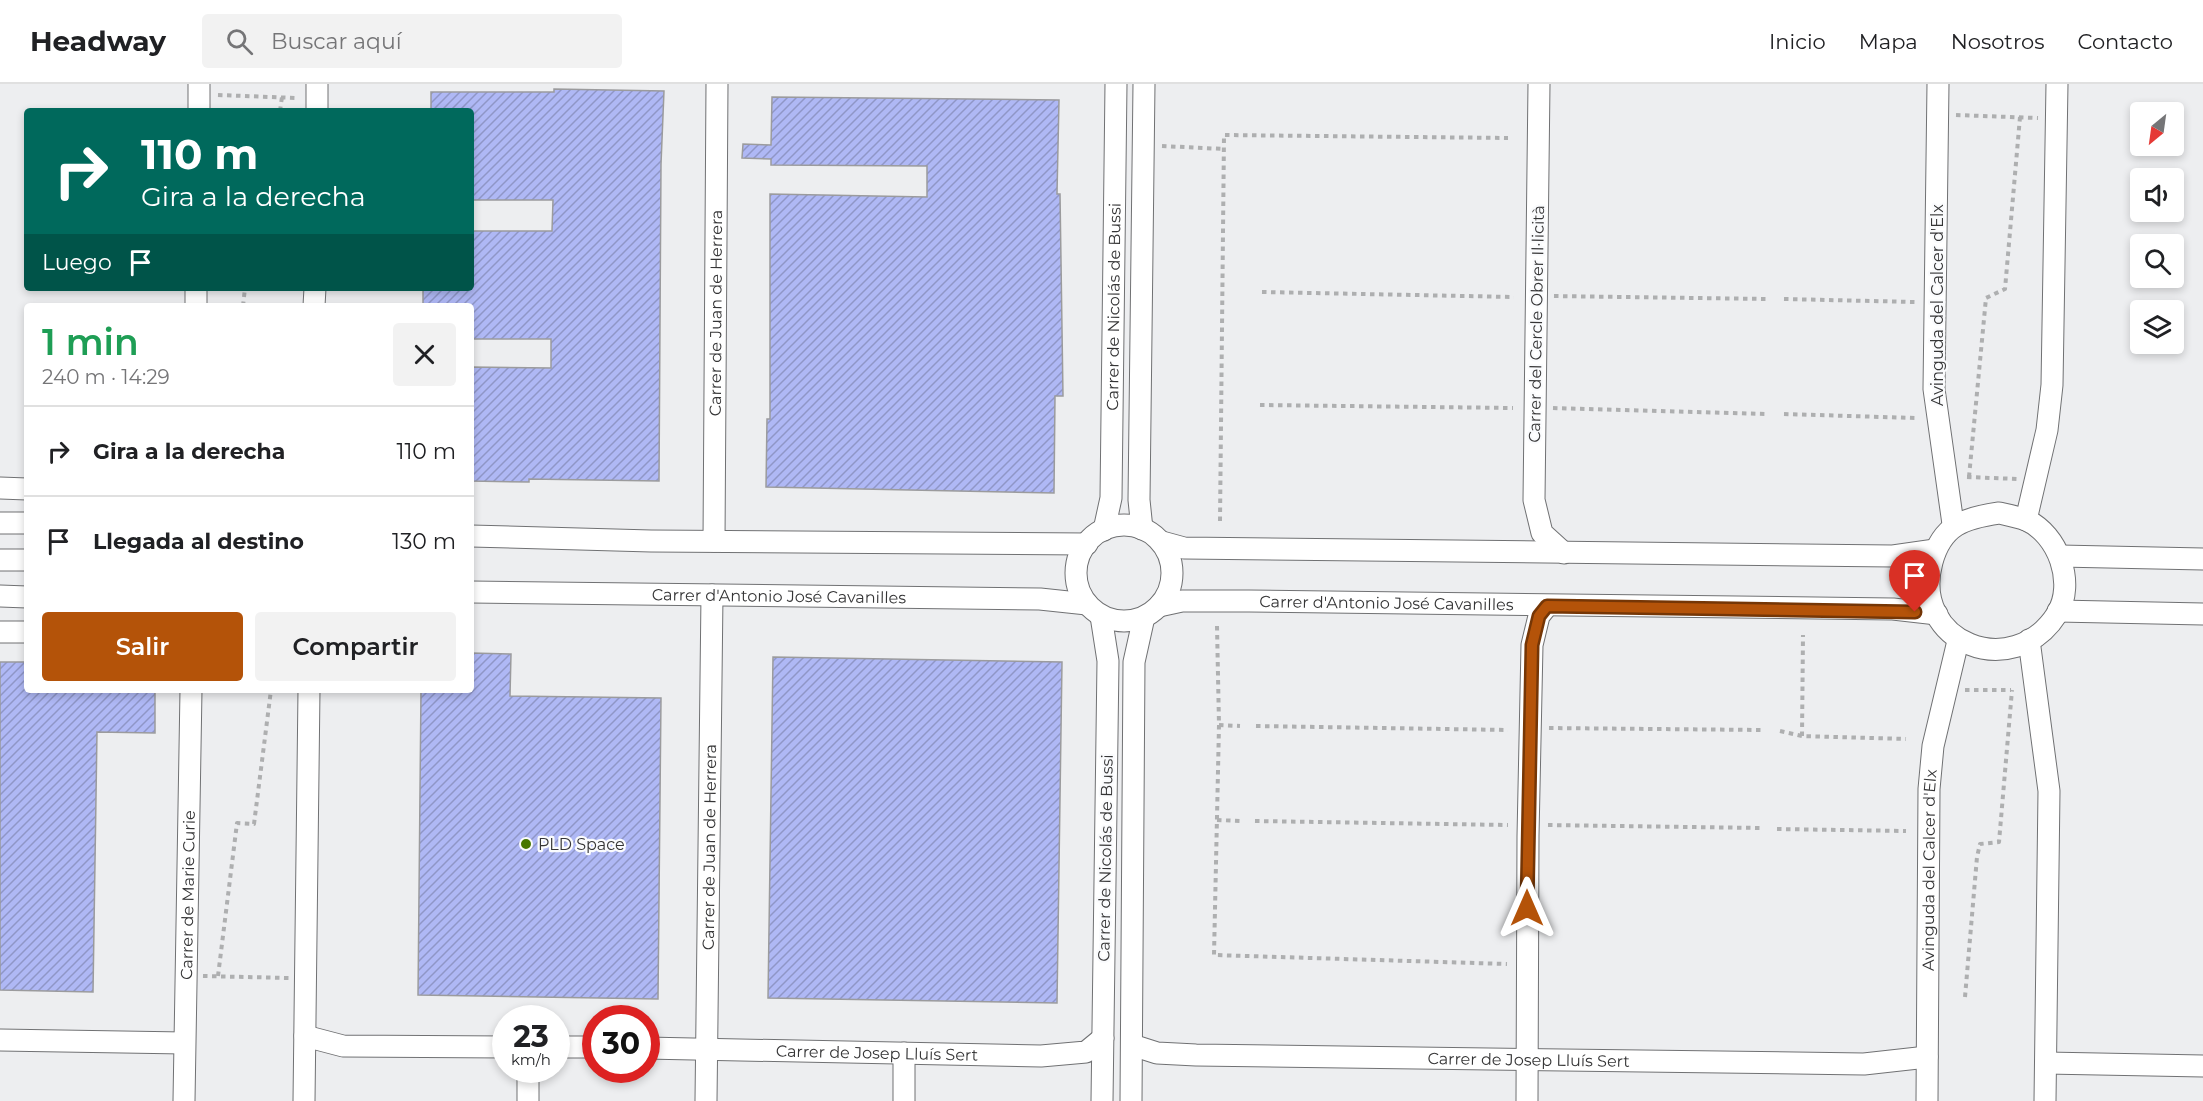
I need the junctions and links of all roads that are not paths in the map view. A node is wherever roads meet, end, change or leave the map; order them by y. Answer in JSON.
{"nodes":[{"id":1,"x":717,"y":84,"type":"edge"},
{"id":2,"x":1116,"y":84,"type":"edge"},
{"id":3,"x":1144,"y":84,"type":"edge"},
{"id":4,"x":1539,"y":84,"type":"edge"},
{"id":5,"x":1938,"y":84,"type":"edge"},
{"id":6,"x":2057,"y":84,"type":"edge"},
{"id":7,"x":0,"y":488,"type":"edge"},
{"id":8,"x":24,"y":489,"type":"edge"},
{"id":9,"x":2026,"y":520,"type":"junction"},
{"id":10,"x":0,"y":523,"type":"edge"},
{"id":11,"x":24,"y":524,"type":"edge"},
{"id":12,"x":1953,"y":524,"type":"junction"},
{"id":13,"x":1142,"y":529,"type":"junction"},
{"id":14,"x":1104,"y":530,"type":"junction"},
{"id":15,"x":474,"y":536,"type":"edge"},
{"id":16,"x":714,"y":541,"type":"junction"},
{"id":17,"x":1162,"y":542,"type":"junction"},
{"id":18,"x":1086,"y":544,"type":"junction"},
{"id":19,"x":1935,"y":550,"type":"junction"},
{"id":20,"x":1564,"y":553,"type":"junction"},
{"id":21,"x":2060,"y":556,"type":"junction"},
{"id":22,"x":2203,"y":559,"type":"edge"},
{"id":23,"x":0,"y":560,"type":"edge"},
{"id":24,"x":24,"y":560,"type":"edge"},
{"id":25,"x":474,"y":592,"type":"edge"},
{"id":26,"x":712,"y":595,"type":"junction"},
{"id":27,"x":0,"y":596,"type":"edge"},
{"id":28,"x":24,"y":597,"type":"edge"},
{"id":29,"x":1547,"y":606,"type":"junction"},
{"id":30,"x":1094,"y":610,"type":"junction"},
{"id":31,"x":1152,"y":611,"type":"junction"},
{"id":32,"x":2058,"y":611,"type":"junction"},
{"id":33,"x":1937,"y":614,"type":"junction"},
{"id":34,"x":2203,"y":614,"type":"edge"},
{"id":35,"x":0,"y":632,"type":"edge"},
{"id":36,"x":24,"y":632,"type":"edge"},
{"id":37,"x":2029,"y":640,"type":"junction"},
{"id":38,"x":1958,"y":641,"type":"junction"},
{"id":39,"x":190,"y":693,"type":"edge"},
{"id":40,"x":309,"y":693,"type":"edge"},
{"id":41,"x":305,"y":1036,"type":"junction"},
{"id":42,"x":1103,"y":1038,"type":"junction"},
{"id":43,"x":0,"y":1040,"type":"edge"},
{"id":44,"x":184,"y":1043,"type":"junction"},
{"id":45,"x":1132,"y":1045,"type":"junction"},
{"id":46,"x":492,"y":1047,"type":"edge"},
{"id":47,"x":660,"y":1048,"type":"edge"},
{"id":48,"x":706,"y":1048,"type":"junction"},
{"id":49,"x":904,"y":1053,"type":"junction"},
{"id":50,"x":1927,"y":1057,"type":"junction"},
{"id":51,"x":1527,"y":1058,"type":"junction"},
{"id":52,"x":2046,"y":1062,"type":"junction"},
{"id":53,"x":2203,"y":1066,"type":"edge"},
{"id":54,"x":528,"y":1083,"type":"edge"},
{"id":55,"x":184,"y":1101,"type":"edge"},
{"id":56,"x":304,"y":1101,"type":"edge"},
{"id":57,"x":528,"y":1101,"type":"edge"},
{"id":58,"x":706,"y":1101,"type":"edge"},
{"id":59,"x":904,"y":1101,"type":"edge"},
{"id":60,"x":1102,"y":1101,"type":"edge"},
{"id":61,"x":1131,"y":1101,"type":"edge"},
{"id":62,"x":1527,"y":1101,"type":"edge"},
{"id":63,"x":1926,"y":1101,"type":"edge"},
{"id":64,"x":2045,"y":1101,"type":"edge"}],
"edges":[{"from":1,"to":16,"type":"street","name":"Carrer de Juan de Herrera"},
{"from":2,"to":14,"type":"street","name":"Carrer de Nicolás de Bussi"},
{"from":3,"to":13,"type":"street","name":"Carrer de Nicolás de Bussi"},
{"from":4,"to":20,"type":"street","name":"Carrer del Cercle Obrer Il·licità"},
{"from":5,"to":12,"type":"street","name":"Avinguda del Calcer d'Elx"},
{"from":6,"to":9,"type":"street"},
{"from":7,"to":8,"type":"street"},
{"from":9,"to":12,"type":"street"},
{"from":9,"to":21,"type":"street"},
{"from":10,"to":11,"type":"street"},
{"from":12,"to":19,"type":"street"},
{"from":13,"to":14,"type":"street"},
{"from":13,"to":17,"type":"street"},
{"from":14,"to":18,"type":"street"},
{"from":15,"to":16,"type":"street"},
{"from":16,"to":18,"type":"street"},
{"from":17,"to":20,"type":"street"},
{"from":17,"to":31,"type":"street"},
{"from":18,"to":30,"type":"street"},
{"from":19,"to":20,"type":"street"},
{"from":19,"to":33,"type":"street"},
{"from":21,"to":22,"type":"street"},
{"from":21,"to":32,"type":"street"},
{"from":23,"to":24,"type":"street"},
{"from":25,"to":26,"type":"street","name":"Carrer d'Antonio José Cavanilles"},
{"from":26,"to":30,"type":"street","name":"Carrer d'Antonio José Cavanilles"},
{"from":26,"to":48,"type":"street","name":"Carrer de Juan de Herrera"},
{"from":27,"to":28,"type":"street"},
{"from":29,"to":31,"type":"street","name":"Carrer d'Antonio José Cavanilles"},
{"from":29,"to":33,"type":"street","name":"Carrer d'Antonio José Cavanilles"},
{"from":29,"to":51,"type":"street"},
{"from":30,"to":31,"type":"street"},
{"from":30,"to":42,"type":"street","name":"Carrer de Nicolás de Bussi"},
{"from":31,"to":45,"type":"street","name":"Carrer de Nicolás de Bussi"},
{"from":32,"to":34,"type":"street"},
{"from":32,"to":37,"type":"street"},
{"from":33,"to":38,"type":"street"},
{"from":35,"to":36,"type":"street"},
{"from":37,"to":38,"type":"street"},
{"from":37,"to":52,"type":"street"},
{"from":38,"to":50,"type":"street","name":"Avinguda del Calcer d'Elx"},
{"from":39,"to":44,"type":"street","name":"Carrer de Marie Curie"},
{"from":40,"to":41,"type":"street"},
{"from":41,"to":46,"type":"street"},
{"from":41,"to":56,"type":"street"},
{"from":42,"to":49,"type":"street","name":"Carrer de Josep Lluís Sert"},
{"from":42,"to":60,"type":"street","name":"Carrer de Nicolás de Bussi"},
{"from":43,"to":44,"type":"street"},
{"from":44,"to":55,"type":"street","name":"Carrer de Marie Curie"},
{"from":45,"to":51,"type":"street","name":"Carrer de Josep Lluís Sert"},
{"from":45,"to":61,"type":"street","name":"Carrer de Nicolás de Bussi"},
{"from":47,"to":48,"type":"street","name":"Carrer de Josep Lluís Sert"},
{"from":48,"to":49,"type":"street","name":"Carrer de Josep Lluís Sert"},
{"from":48,"to":58,"type":"street","name":"Carrer de Juan de Herrera"},
{"from":49,"to":59,"type":"street"},
{"from":50,"to":51,"type":"street","name":"Carrer de Josep Lluís Sert"},
{"from":50,"to":63,"type":"street","name":"Avinguda del Calcer d'Elx"},
{"from":51,"to":62,"type":"street"},
{"from":52,"to":53,"type":"street"},
{"from":52,"to":64,"type":"street"},
{"from":54,"to":57,"type":"street"}]}
